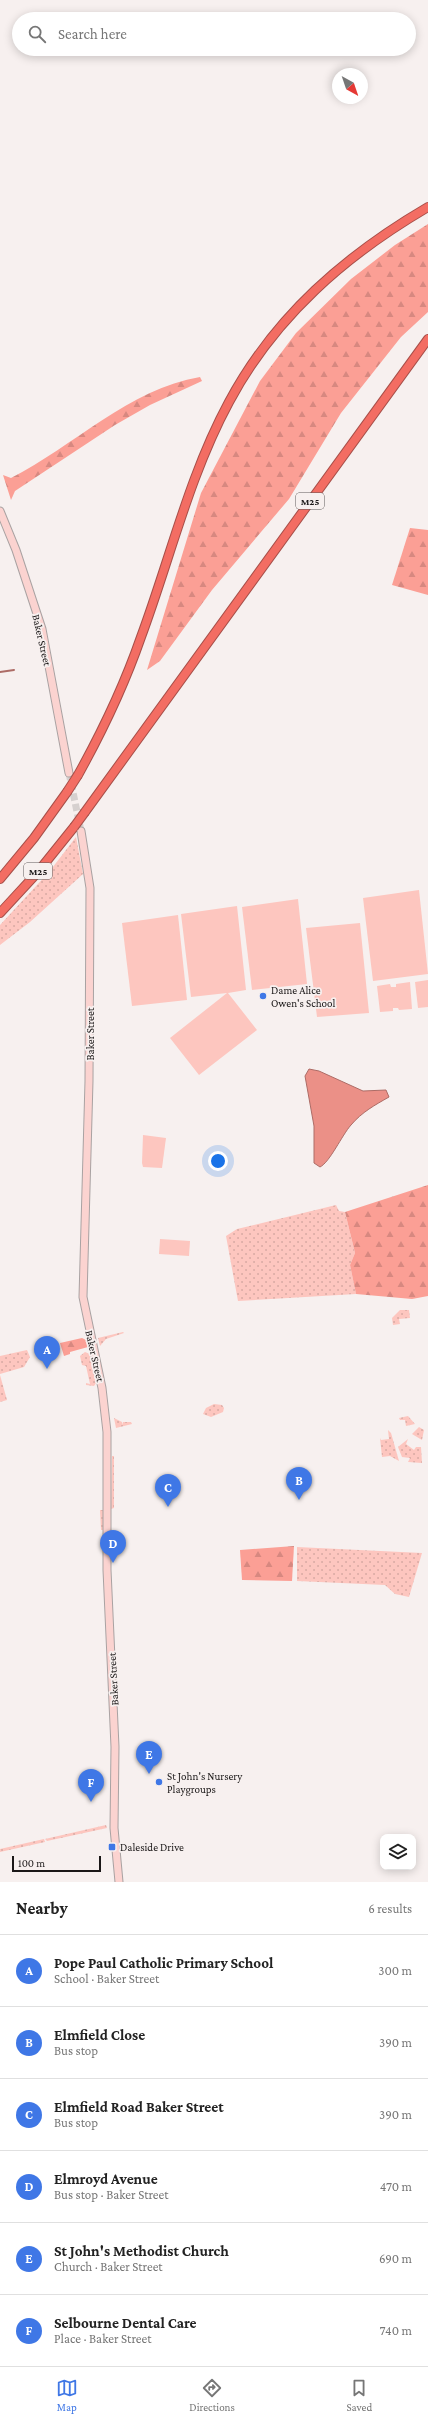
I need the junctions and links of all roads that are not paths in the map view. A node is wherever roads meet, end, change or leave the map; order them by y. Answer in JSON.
{"nodes":[{"id":1,"x":428,"y":207,"type":"edge"},
{"id":2,"x":428,"y":339,"type":"edge"},
{"id":3,"x":0,"y":511,"type":"edge"},
{"id":4,"x":69,"y":773,"type":"tunnel mouth"},
{"id":5,"x":77,"y":829,"type":"junction"},
{"id":6,"x":0,"y":879,"type":"edge"},
{"id":7,"x":0,"y":913,"type":"edge"},
{"id":8,"x":119,"y":1882,"type":"edge"}],
"edges":[{"from":1,"to":6,"type":"highway","number":"M25","bridge":true},
{"from":2,"to":5,"type":"highway","number":"M25","bridge":true},
{"from":3,"to":4,"type":"street","name":"Baker Street"},
{"from":5,"to":7,"type":"highway","number":"M25"},
{"from":5,"to":8,"type":"street","name":"Baker Street"}]}
